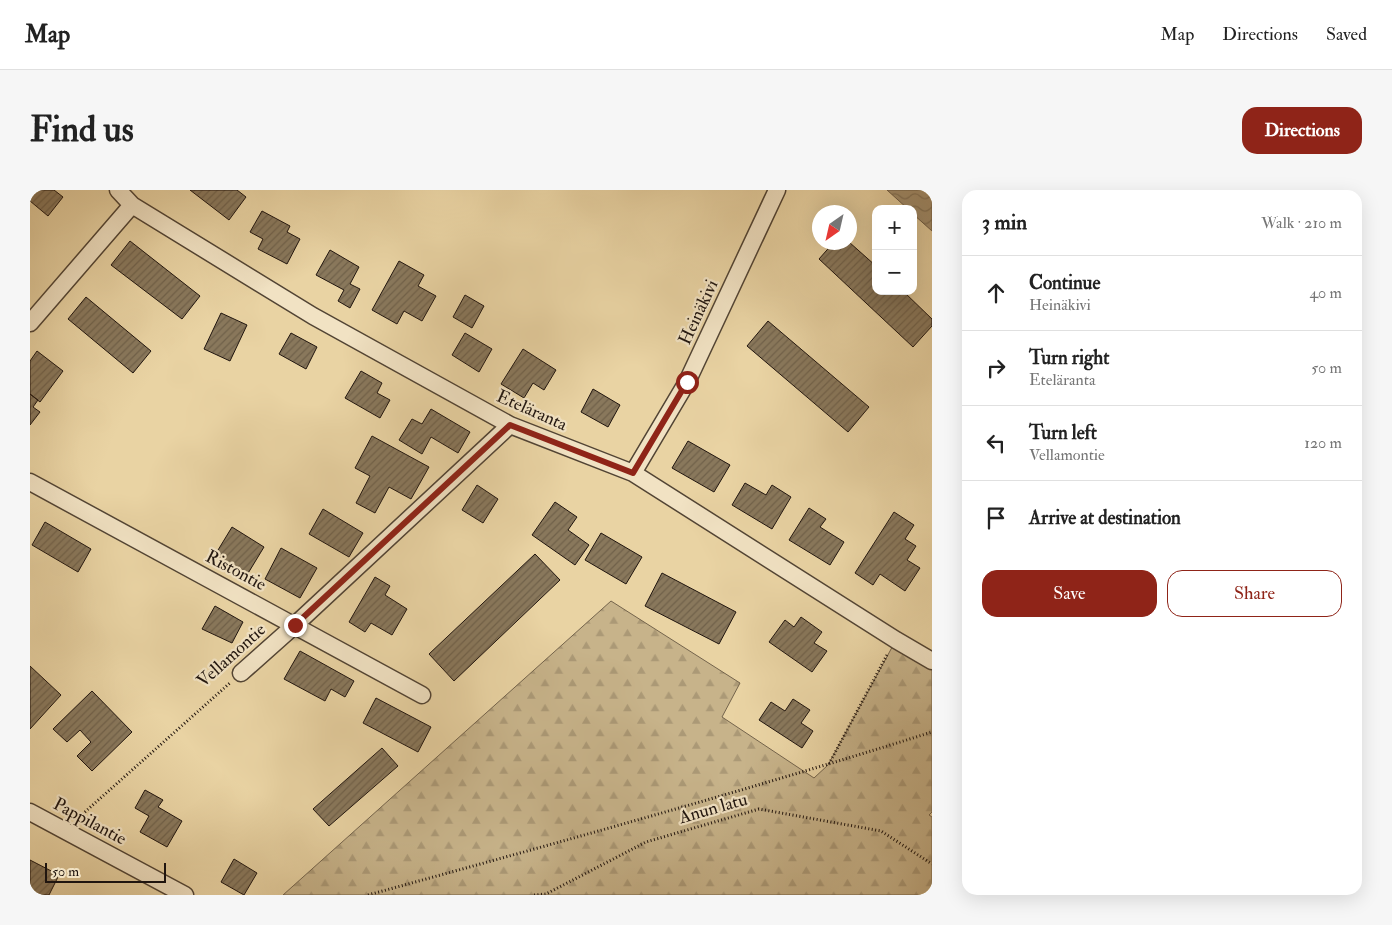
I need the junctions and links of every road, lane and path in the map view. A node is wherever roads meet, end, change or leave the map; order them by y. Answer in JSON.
{"nodes":[{"id":1,"x":118,"y":190,"type":"edge"},
{"id":2,"x":776,"y":190,"type":"edge"},
{"id":3,"x":132,"y":205,"type":"junction"},
{"id":4,"x":30,"y":323,"type":"edge"},
{"id":5,"x":510,"y":425,"type":"junction"},
{"id":6,"x":633,"y":473,"type":"junction"},
{"id":7,"x":30,"y":482,"type":"edge"},
{"id":8,"x":295,"y":625,"type":"junction"},
{"id":9,"x":896,"y":640,"type":"junction"},
{"id":10,"x":932,"y":661,"type":"edge"},
{"id":11,"x":241,"y":673,"type":"joint"},
{"id":12,"x":422,"y":695,"type":"dead end"},
{"id":13,"x":932,"y":732,"type":"edge"},
{"id":14,"x":828,"y":765,"type":"junction"},
{"id":15,"x":30,"y":812,"type":"edge"},
{"id":16,"x":65,"y":830,"type":"junction"},
{"id":17,"x":932,"y":864,"type":"edge"},
{"id":18,"x":185,"y":895,"type":"edge"},
{"id":19,"x":368,"y":895,"type":"edge"},
{"id":20,"x":534,"y":895,"type":"edge"}],
"edges":[{"from":1,"to":3,"type":"street","name":"Eteläranta"},
{"from":2,"to":6,"type":"street","name":"Heinäkivi"},
{"from":3,"to":4,"type":"street"},
{"from":3,"to":5,"type":"street","name":"Eteläranta"},
{"from":5,"to":6,"type":"street","name":"Eteläranta"},
{"from":5,"to":8,"type":"street","name":"Vellamontie"},
{"from":6,"to":9,"type":"street","name":"Eteläranta"},
{"from":7,"to":8,"type":"street","name":"Ristontie"},
{"from":8,"to":11,"type":"street","name":"Vellamontie"},
{"from":8,"to":12,"type":"street","name":"Ristontie"},
{"from":9,"to":10,"type":"street","name":"Eteläranta"},
{"from":9,"to":14,"type":"path"},
{"from":11,"to":16,"type":"path","name":"Vellamontie"},
{"from":13,"to":14,"type":"path"},
{"from":14,"to":19,"type":"path"},
{"from":15,"to":16,"type":"street","name":"Pappilantie"},
{"from":16,"to":18,"type":"street","name":"Pappilantie"},
{"from":17,"to":20,"type":"path","name":"Anun latu"}]}
